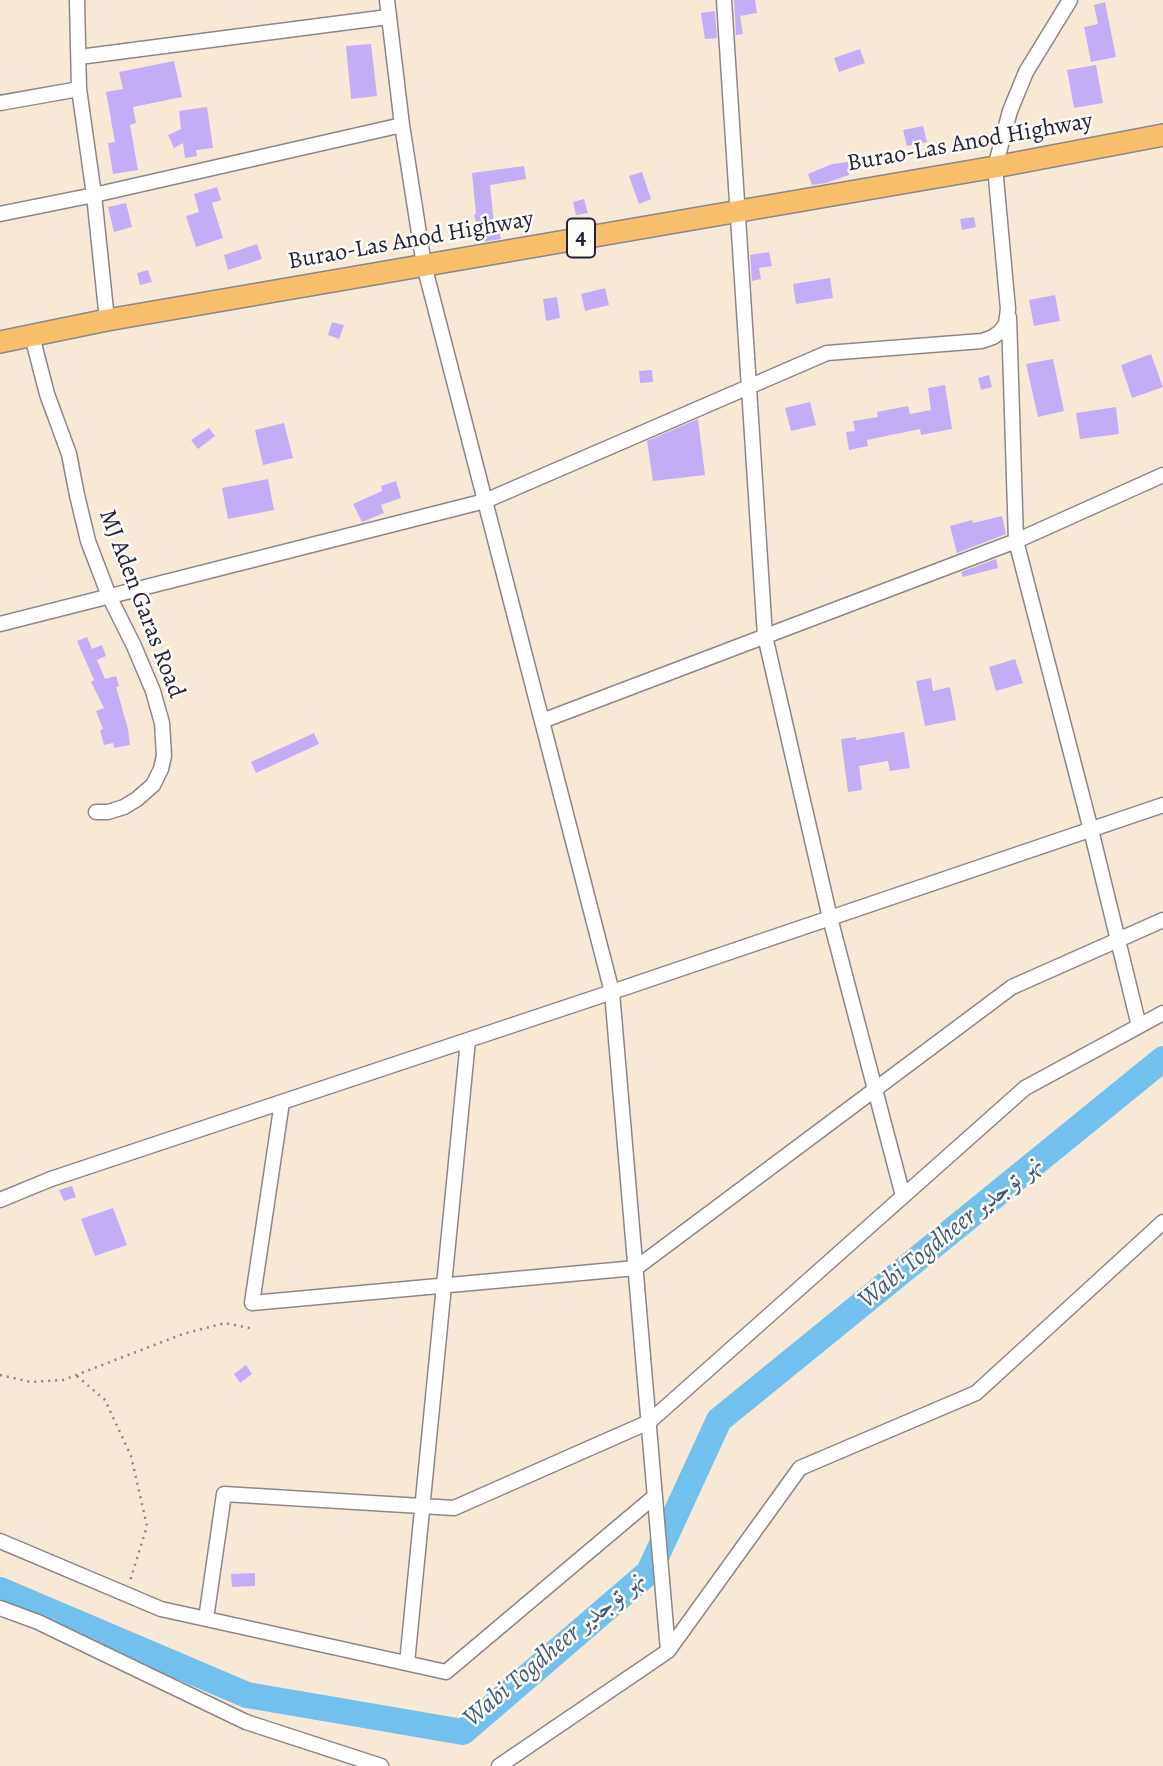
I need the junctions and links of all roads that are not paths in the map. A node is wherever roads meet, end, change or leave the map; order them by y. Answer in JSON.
{"nodes":[{"id":1,"x":77,"y":0,"type":"edge"},
{"id":2,"x":387,"y":0,"type":"edge"},
{"id":3,"x":724,"y":0,"type":"edge"},
{"id":4,"x":1070,"y":0,"type":"edge"},
{"id":5,"x":388,"y":17,"type":"junction"},
{"id":6,"x":79,"y":57,"type":"junction"},
{"id":7,"x":79,"y":89,"type":"junction"},
{"id":8,"x":0,"y":103,"type":"edge"},
{"id":9,"x":402,"y":124,"type":"junction"},
{"id":10,"x":1163,"y":135,"type":"edge"},
{"id":11,"x":995,"y":167,"type":"junction"},
{"id":12,"x":94,"y":195,"type":"junction"},
{"id":13,"x":738,"y":210,"type":"junction"},
{"id":14,"x":0,"y":214,"type":"edge"},
{"id":15,"x":424,"y":265,"type":"junction"},
{"id":16,"x":1008,"y":309,"type":"junction"},
{"id":17,"x":107,"y":320,"type":"junction"},
{"id":18,"x":32,"y":336,"type":"junction"},
{"id":19,"x":0,"y":342,"type":"edge"},
{"id":20,"x":749,"y":387,"type":"junction"},
{"id":21,"x":1163,"y":475,"type":"edge"},
{"id":22,"x":485,"y":501,"type":"junction"},
{"id":23,"x":1016,"y":541,"type":"junction"},
{"id":24,"x":109,"y":596,"type":"junction"},
{"id":25,"x":0,"y":624,"type":"edge"},
{"id":26,"x":765,"y":636,"type":"junction"},
{"id":27,"x":542,"y":721,"type":"junction"},
{"id":28,"x":1163,"y":805,"type":"edge"},
{"id":29,"x":96,"y":812,"type":"dead end"},
{"id":30,"x":1091,"y":830,"type":"junction"},
{"id":31,"x":830,"y":918,"type":"junction"},
{"id":32,"x":1163,"y":920,"type":"edge"},
{"id":33,"x":1118,"y":940,"type":"junction"},
{"id":34,"x":612,"y":992,"type":"junction"},
{"id":35,"x":1163,"y":1013,"type":"edge"},
{"id":36,"x":1139,"y":1026,"type":"junction"},
{"id":37,"x":468,"y":1040,"type":"junction"},
{"id":38,"x":875,"y":1089,"type":"junction"},
{"id":39,"x":282,"y":1102,"type":"junction"},
{"id":40,"x":903,"y":1196,"type":"junction"},
{"id":41,"x":0,"y":1200,"type":"edge"},
{"id":42,"x":1163,"y":1222,"type":"edge"},
{"id":43,"x":635,"y":1268,"type":"junction"},
{"id":44,"x":444,"y":1285,"type":"junction"},
{"id":45,"x":649,"y":1422,"type":"junction"},
{"id":46,"x":655,"y":1496,"type":"junction"},
{"id":47,"x":422,"y":1506,"type":"junction"},
{"id":48,"x":0,"y":1541,"type":"edge"},
{"id":49,"x":0,"y":1608,"type":"edge"},
{"id":50,"x":206,"y":1619,"type":"junction"},
{"id":51,"x":668,"y":1651,"type":"junction"},
{"id":52,"x":407,"y":1664,"type":"junction"},
{"id":53,"x":382,"y":1766,"type":"edge"},
{"id":54,"x":499,"y":1766,"type":"edge"}],
"edges":[{"from":1,"to":6,"type":"street"},
{"from":2,"to":5,"type":"street"},
{"from":3,"to":13,"type":"street"},
{"from":4,"to":11,"type":"street"},
{"from":5,"to":6,"type":"street"},
{"from":5,"to":9,"type":"street"},
{"from":6,"to":7,"type":"street"},
{"from":7,"to":8,"type":"street"},
{"from":7,"to":12,"type":"street"},
{"from":9,"to":12,"type":"street"},
{"from":9,"to":15,"type":"street"},
{"from":10,"to":11,"type":"highway","name":"Burao-Las Anod Highway","number":"4"},
{"from":11,"to":13,"type":"highway","name":"Burao-Las Anod Highway","number":"4"},
{"from":11,"to":16,"type":"street"},
{"from":12,"to":14,"type":"street"},
{"from":12,"to":17,"type":"street"},
{"from":13,"to":15,"type":"highway","name":"Burao-Las Anod Highway","number":"4"},
{"from":13,"to":20,"type":"street"},
{"from":15,"to":17,"type":"highway","name":"Burao-Las Anod Highway","number":"4"},
{"from":15,"to":22,"type":"street"},
{"from":16,"to":20,"type":"street"},
{"from":16,"to":23,"type":"street"},
{"from":17,"to":18,"type":"highway","name":"Burao-Las Anod Highway","number":"4"},
{"from":18,"to":19,"type":"highway","name":"Burao-Las Anod Highway","number":"4"},
{"from":18,"to":24,"type":"street","name":"MJ Aden Garas Road"},
{"from":20,"to":22,"type":"street"},
{"from":20,"to":26,"type":"street"},
{"from":21,"to":23,"type":"street"},
{"from":22,"to":24,"type":"street"},
{"from":22,"to":27,"type":"street"},
{"from":23,"to":26,"type":"street"},
{"from":23,"to":30,"type":"street"},
{"from":24,"to":25,"type":"street"},
{"from":24,"to":29,"type":"street","name":"MJ Aden Garas Road"},
{"from":26,"to":27,"type":"street"},
{"from":26,"to":31,"type":"street"},
{"from":27,"to":34,"type":"street"},
{"from":28,"to":30,"type":"street"},
{"from":30,"to":31,"type":"street"},
{"from":30,"to":33,"type":"street"},
{"from":31,"to":34,"type":"street"},
{"from":31,"to":38,"type":"street"},
{"from":32,"to":33,"type":"street"},
{"from":33,"to":36,"type":"street"},
{"from":33,"to":38,"type":"street"},
{"from":34,"to":37,"type":"street"},
{"from":34,"to":43,"type":"street"},
{"from":35,"to":36,"type":"street"},
{"from":36,"to":40,"type":"street"},
{"from":37,"to":39,"type":"street"},
{"from":37,"to":44,"type":"street"},
{"from":38,"to":40,"type":"street"},
{"from":38,"to":43,"type":"street"},
{"from":39,"to":41,"type":"street"},
{"from":39,"to":44,"type":"street"},
{"from":40,"to":45,"type":"street"},
{"from":42,"to":51,"type":"street"},
{"from":43,"to":44,"type":"street"},
{"from":43,"to":45,"type":"street"},
{"from":44,"to":47,"type":"street"},
{"from":45,"to":46,"type":"street"},
{"from":45,"to":47,"type":"street"},
{"from":46,"to":51,"type":"street"},
{"from":46,"to":52,"type":"street"},
{"from":47,"to":50,"type":"street"},
{"from":47,"to":52,"type":"street"},
{"from":48,"to":50,"type":"street"},
{"from":49,"to":53,"type":"street"},
{"from":50,"to":52,"type":"street"},
{"from":51,"to":54,"type":"street"}]}
